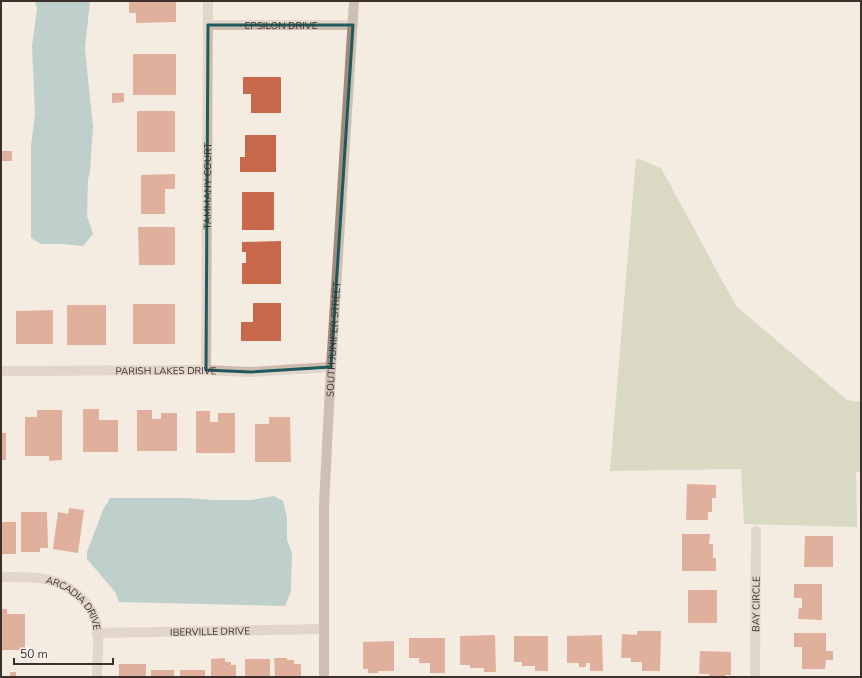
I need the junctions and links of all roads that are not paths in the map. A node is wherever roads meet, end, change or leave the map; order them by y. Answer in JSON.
{"nodes":[{"id":1,"x":208,"y":1,"type":"edge"},
{"id":2,"x":354,"y":1,"type":"edge"},
{"id":3,"x":208,"y":25,"type":"junction"},
{"id":4,"x":353,"y":25,"type":"junction"},
{"id":5,"x":331,"y":367,"type":"junction"},
{"id":6,"x":206,"y":370,"type":"junction"},
{"id":7,"x":1,"y":371,"type":"edge"},
{"id":8,"x":756,"y":531,"type":"dead end"},
{"id":9,"x":1,"y":577,"type":"edge"},
{"id":10,"x":323,"y":629,"type":"junction"},
{"id":11,"x":98,"y":632,"type":"junction"},
{"id":12,"x":98,"y":677,"type":"edge"},
{"id":13,"x":324,"y":677,"type":"edge"},
{"id":14,"x":755,"y":677,"type":"edge"}],
"edges":[{"from":1,"to":3,"type":"street","name":"TAMMANY COURT"},
{"from":2,"to":4,"type":"street","name":"SOUTH JUNIPER STREET"},
{"from":3,"to":4,"type":"street","name":"EPSILON DRIVE"},
{"from":3,"to":6,"type":"street","name":"TAMMANY COURT"},
{"from":4,"to":5,"type":"street","name":"SOUTH JUNIPER STREET"},
{"from":5,"to":6,"type":"street","name":"PARISH LAKES DRIVE"},
{"from":5,"to":10,"type":"street","name":"SOUTH JUNIPER STREET"},
{"from":6,"to":7,"type":"street","name":"PARISH LAKES DRIVE"},
{"from":8,"to":14,"type":"street","name":"BAY CIRCLE"},
{"from":9,"to":11,"type":"street","name":"ARCADIA DRIVE"},
{"from":10,"to":11,"type":"street","name":"IBERVILLE DRIVE"},
{"from":10,"to":13,"type":"street","name":"SOUTH JUNIPER STREET"},
{"from":11,"to":12,"type":"street","name":"ARCADIA DRIVE"}]}
